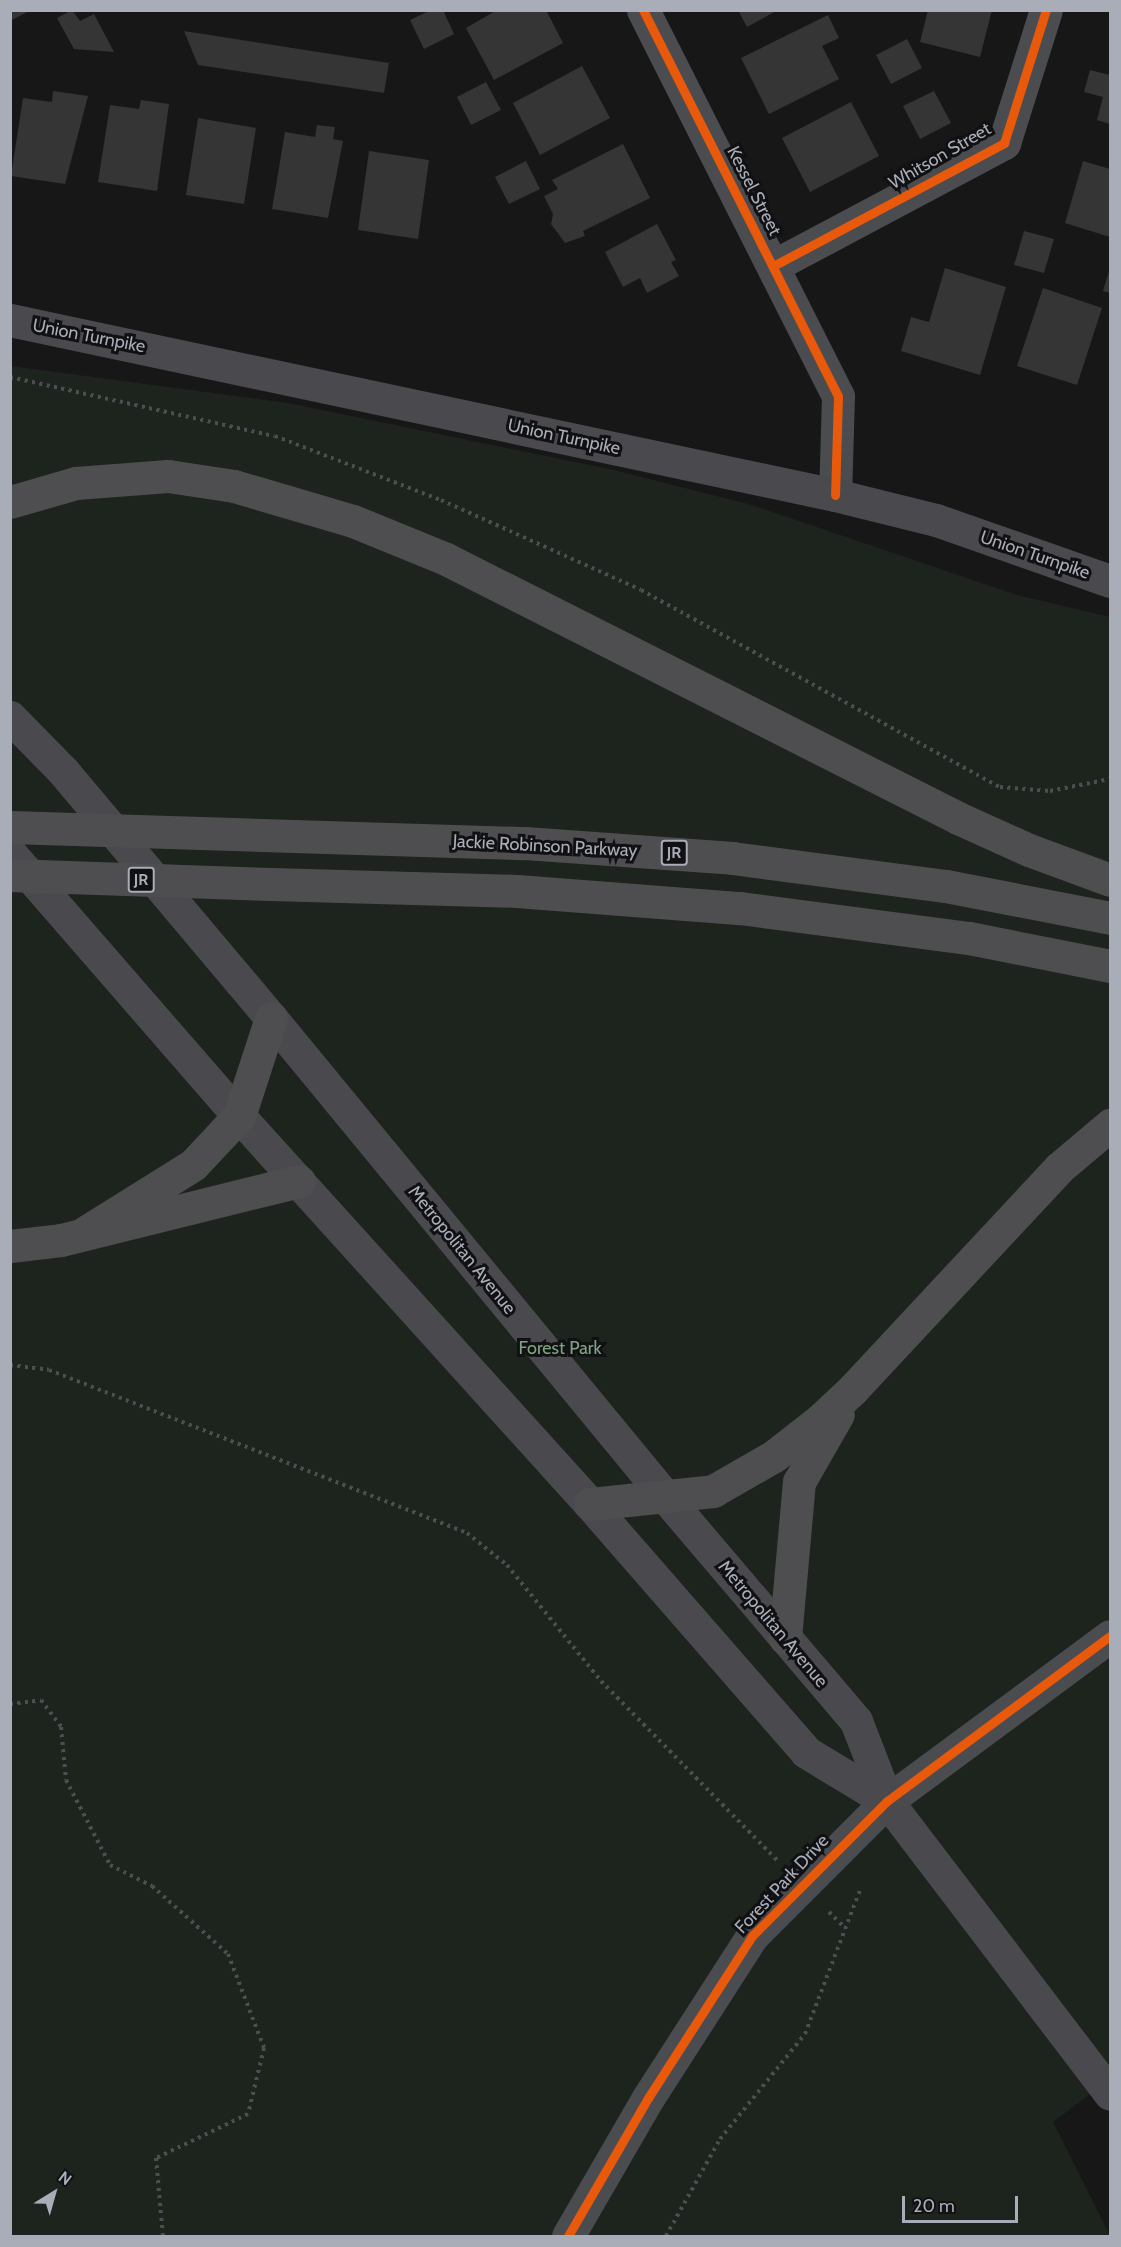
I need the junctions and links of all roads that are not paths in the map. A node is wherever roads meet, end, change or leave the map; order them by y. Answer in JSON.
{"nodes":[{"id":1,"x":643,"y":10,"type":"edge"},
{"id":2,"x":1046,"y":10,"type":"edge"},
{"id":3,"x":773,"y":266,"type":"junction"},
{"id":4,"x":10,"y":320,"type":"edge"},
{"id":5,"x":835,"y":495,"type":"junction"},
{"id":6,"x":10,"y":502,"type":"edge"},
{"id":7,"x":1110,"y":582,"type":"edge"},
{"id":8,"x":10,"y":717,"type":"edge"},
{"id":9,"x":10,"y":827,"type":"edge"},
{"id":10,"x":10,"y":853,"type":"edge"},
{"id":11,"x":10,"y":875,"type":"edge"},
{"id":12,"x":1110,"y":880,"type":"edge"},
{"id":13,"x":1110,"y":918,"type":"edge"},
{"id":14,"x":1110,"y":966,"type":"edge"},
{"id":15,"x":271,"y":1018,"type":"junction"},
{"id":16,"x":238,"y":1116,"type":"junction"},
{"id":17,"x":1110,"y":1125,"type":"edge"},
{"id":18,"x":299,"y":1181,"type":"junction"},
{"id":19,"x":84,"y":1233,"type":"junction"},
{"id":20,"x":10,"y":1246,"type":"edge"},
{"id":21,"x":853,"y":1389,"type":"junction"},
{"id":22,"x":663,"y":1494,"type":"junction"},
{"id":23,"x":590,"y":1504,"type":"junction"},
{"id":24,"x":1110,"y":1636,"type":"edge"},
{"id":25,"x":785,"y":1638,"type":"junction"},
{"id":26,"x":887,"y":1801,"type":"junction"},
{"id":27,"x":1110,"y":2094,"type":"edge"},
{"id":28,"x":568,"y":2236,"type":"edge"}],
"edges":[{"from":1,"to":3,"type":"street","name":"Kessel Street"},
{"from":2,"to":3,"type":"street","name":"Whitson Street"},
{"from":3,"to":5,"type":"street","name":"Kessel Street"},
{"from":4,"to":5,"type":"main road","name":"Union Turnpike"},
{"from":5,"to":7,"type":"main road","name":"Union Turnpike"},
{"from":6,"to":12,"type":"highway"},
{"from":8,"to":15,"type":"main road","name":"Metropolitan Avenue"},
{"from":9,"to":13,"type":"highway","name":"Jackie Robinson Parkway","number":"JR","bridge":true},
{"from":10,"to":16,"type":"main road","name":"Metropolitan Avenue"},
{"from":11,"to":14,"type":"highway","number":"JR","bridge":true},
{"from":15,"to":16,"type":"highway"},
{"from":15,"to":22,"type":"main road","name":"Metropolitan Avenue"},
{"from":16,"to":18,"type":"main road","name":"Metropolitan Avenue"},
{"from":16,"to":19,"type":"highway"},
{"from":17,"to":21,"type":"highway"},
{"from":18,"to":19,"type":"highway"},
{"from":18,"to":23,"type":"main road","name":"Metropolitan Avenue"},
{"from":19,"to":20,"type":"highway"},
{"from":21,"to":22,"type":"highway"},
{"from":21,"to":25,"type":"highway"},
{"from":22,"to":23,"type":"highway"},
{"from":22,"to":25,"type":"main road","name":"Metropolitan Avenue"},
{"from":23,"to":26,"type":"main road","name":"Metropolitan Avenue"},
{"from":24,"to":26,"type":"street","name":"Forest Park Drive"},
{"from":25,"to":26,"type":"main road","name":"Metropolitan Avenue"},
{"from":26,"to":27,"type":"main road","name":"Metropolitan Avenue"},
{"from":26,"to":28,"type":"street","name":"Forest Park Drive"}]}
